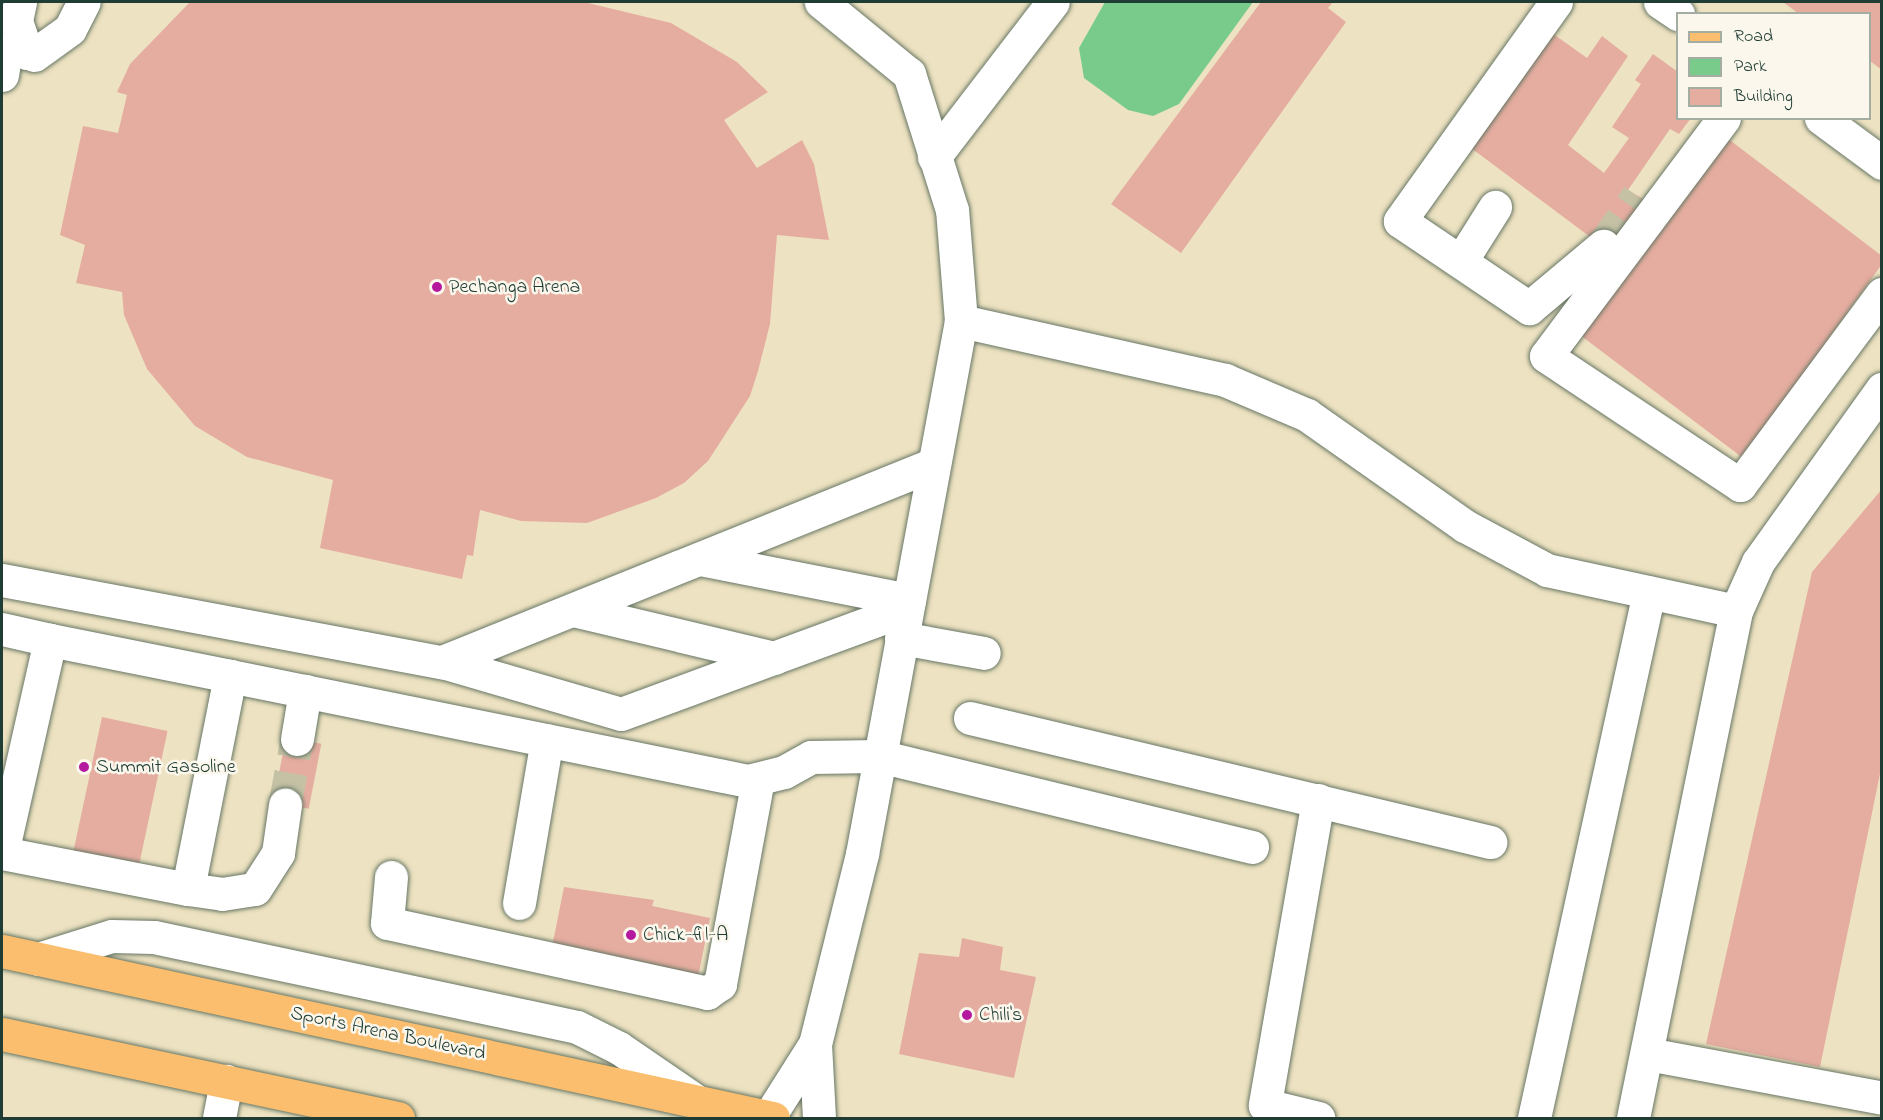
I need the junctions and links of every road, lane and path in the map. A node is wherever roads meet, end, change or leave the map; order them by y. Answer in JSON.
{"nodes":[{"id":1,"x":20,"y":2,"type":"edge"},
{"id":2,"x":84,"y":2,"type":"edge"},
{"id":3,"x":822,"y":2,"type":"edge"},
{"id":4,"x":1053,"y":2,"type":"edge"},
{"id":5,"x":1556,"y":2,"type":"edge"},
{"id":6,"x":1660,"y":2,"type":"edge"},
{"id":7,"x":1676,"y":13,"type":"edge"},
{"id":8,"x":17,"y":58,"type":"edge"},
{"id":9,"x":1703,"y":120,"type":"edge"},
{"id":10,"x":1723,"y":120,"type":"edge"},
{"id":11,"x":1824,"y":120,"type":"edge"},
{"id":12,"x":934,"y":157,"type":"junction"},
{"id":13,"x":1881,"y":163,"type":"edge"},
{"id":14,"x":1638,"y":196,"type":"tunnel mouth"},
{"id":15,"x":1495,"y":207,"type":"dead end"},
{"id":16,"x":1603,"y":246,"type":"tunnel mouth"},
{"id":17,"x":1461,"y":261,"type":"junction"},
{"id":18,"x":1881,"y":294,"type":"edge"},
{"id":19,"x":961,"y":321,"type":"junction"},
{"id":20,"x":1877,"y":406,"type":"edge"},
{"id":21,"x":934,"y":464,"type":"junction"},
{"id":22,"x":700,"y":559,"type":"junction"},
{"id":23,"x":2,"y":580,"type":"edge"},
{"id":24,"x":1649,"y":592,"type":"junction"},
{"id":25,"x":573,"y":610,"type":"junction"},
{"id":26,"x":1736,"y":611,"type":"junction"},
{"id":27,"x":906,"y":616,"type":"junction"},
{"id":28,"x":2,"y":629,"type":"edge"},
{"id":29,"x":50,"y":640,"type":"junction"},
{"id":30,"x":984,"y":653,"type":"dead end"},
{"id":31,"x":774,"y":658,"type":"junction"},
{"id":32,"x":442,"y":662,"type":"junction"},
{"id":33,"x":230,"y":676,"type":"junction"},
{"id":34,"x":305,"y":691,"type":"junction"},
{"id":35,"x":970,"y":718,"type":"dead end"},
{"id":36,"x":297,"y":739,"type":"tunnel mouth"},
{"id":37,"x":547,"y":740,"type":"junction"},
{"id":38,"x":879,"y":756,"type":"junction"},
{"id":39,"x":758,"y":779,"type":"junction"},
{"id":40,"x":1318,"y":800,"type":"junction"},
{"id":41,"x":285,"y":805,"type":"tunnel mouth"},
{"id":42,"x":1490,"y":842,"type":"dead end"},
{"id":43,"x":1252,"y":847,"type":"dead end"},
{"id":44,"x":2,"y":853,"type":"edge"},
{"id":45,"x":391,"y":877,"type":"dead end"},
{"id":46,"x":188,"y":889,"type":"junction"},
{"id":47,"x":519,"y":903,"type":"dead end"},
{"id":48,"x":2,"y":951,"type":"edge"},
{"id":49,"x":38,"y":958,"type":"junction"},
{"id":50,"x":2,"y":1034,"type":"edge"},
{"id":51,"x":815,"y":1044,"type":"junction"},
{"id":52,"x":1648,"y":1054,"type":"junction"},
{"id":53,"x":226,"y":1081,"type":"junction"},
{"id":54,"x":1881,"y":1098,"type":"edge"},
{"id":55,"x":696,"y":1101,"type":"junction"},
{"id":56,"x":770,"y":1118,"type":"edge"},
{"id":57,"x":219,"y":1119,"type":"edge"},
{"id":58,"x":398,"y":1119,"type":"edge"},
{"id":59,"x":819,"y":1119,"type":"edge"},
{"id":60,"x":1318,"y":1119,"type":"edge"},
{"id":61,"x":1534,"y":1119,"type":"edge"},
{"id":62,"x":1633,"y":1119,"type":"edge"}],
"edges":[{"from":1,"to":8,"type":"street"},
{"from":2,"to":8,"type":"street"},
{"from":3,"to":12,"type":"street"},
{"from":4,"to":12,"type":"street"},
{"from":5,"to":17,"type":"street"},
{"from":6,"to":7,"type":"street"},
{"from":9,"to":14,"type":"street"},
{"from":10,"to":18,"type":"street"},
{"from":11,"to":13,"type":"street"},
{"from":12,"to":19,"type":"street"},
{"from":15,"to":17,"type":"street"},
{"from":16,"to":17,"type":"street"},
{"from":19,"to":21,"type":"street"},
{"from":19,"to":24,"type":"street"},
{"from":20,"to":26,"type":"street"},
{"from":21,"to":22,"type":"street"},
{"from":21,"to":27,"type":"street"},
{"from":22,"to":25,"type":"street"},
{"from":22,"to":27,"type":"street"},
{"from":23,"to":32,"type":"street"},
{"from":24,"to":26,"type":"street"},
{"from":24,"to":61,"type":"street"},
{"from":25,"to":31,"type":"street"},
{"from":25,"to":32,"type":"street"},
{"from":26,"to":52,"type":"street"},
{"from":27,"to":30,"type":"street"},
{"from":27,"to":31,"type":"street"},
{"from":27,"to":38,"type":"street"},
{"from":28,"to":29,"type":"street"},
{"from":29,"to":33,"type":"street"},
{"from":29,"to":44,"type":"street"},
{"from":31,"to":32,"type":"street"},
{"from":33,"to":34,"type":"street"},
{"from":33,"to":46,"type":"street"},
{"from":34,"to":36,"type":"street"},
{"from":34,"to":37,"type":"street"},
{"from":35,"to":40,"type":"street"},
{"from":37,"to":39,"type":"street"},
{"from":37,"to":47,"type":"street"},
{"from":38,"to":39,"type":"street"},
{"from":38,"to":43,"type":"street"},
{"from":38,"to":51,"type":"street"},
{"from":39,"to":45,"type":"street"},
{"from":40,"to":42,"type":"street"},
{"from":40,"to":60,"type":"street"},
{"from":41,"to":46,"type":"street"},
{"from":44,"to":46,"type":"street"},
{"from":48,"to":49,"type":"main road","name":"Sports Arena Boulevard"},
{"from":49,"to":55,"type":"main road","name":"Sports Arena Boulevard"},
{"from":49,"to":55,"type":"street"},
{"from":50,"to":53,"type":"main road"},
{"from":51,"to":56,"type":"street"},
{"from":51,"to":59,"type":"street"},
{"from":52,"to":54,"type":"street"},
{"from":52,"to":62,"type":"street"},
{"from":53,"to":57,"type":"street"},
{"from":53,"to":58,"type":"main road"},
{"from":55,"to":56,"type":"main road","name":"Sports Arena Boulevard"}]}
